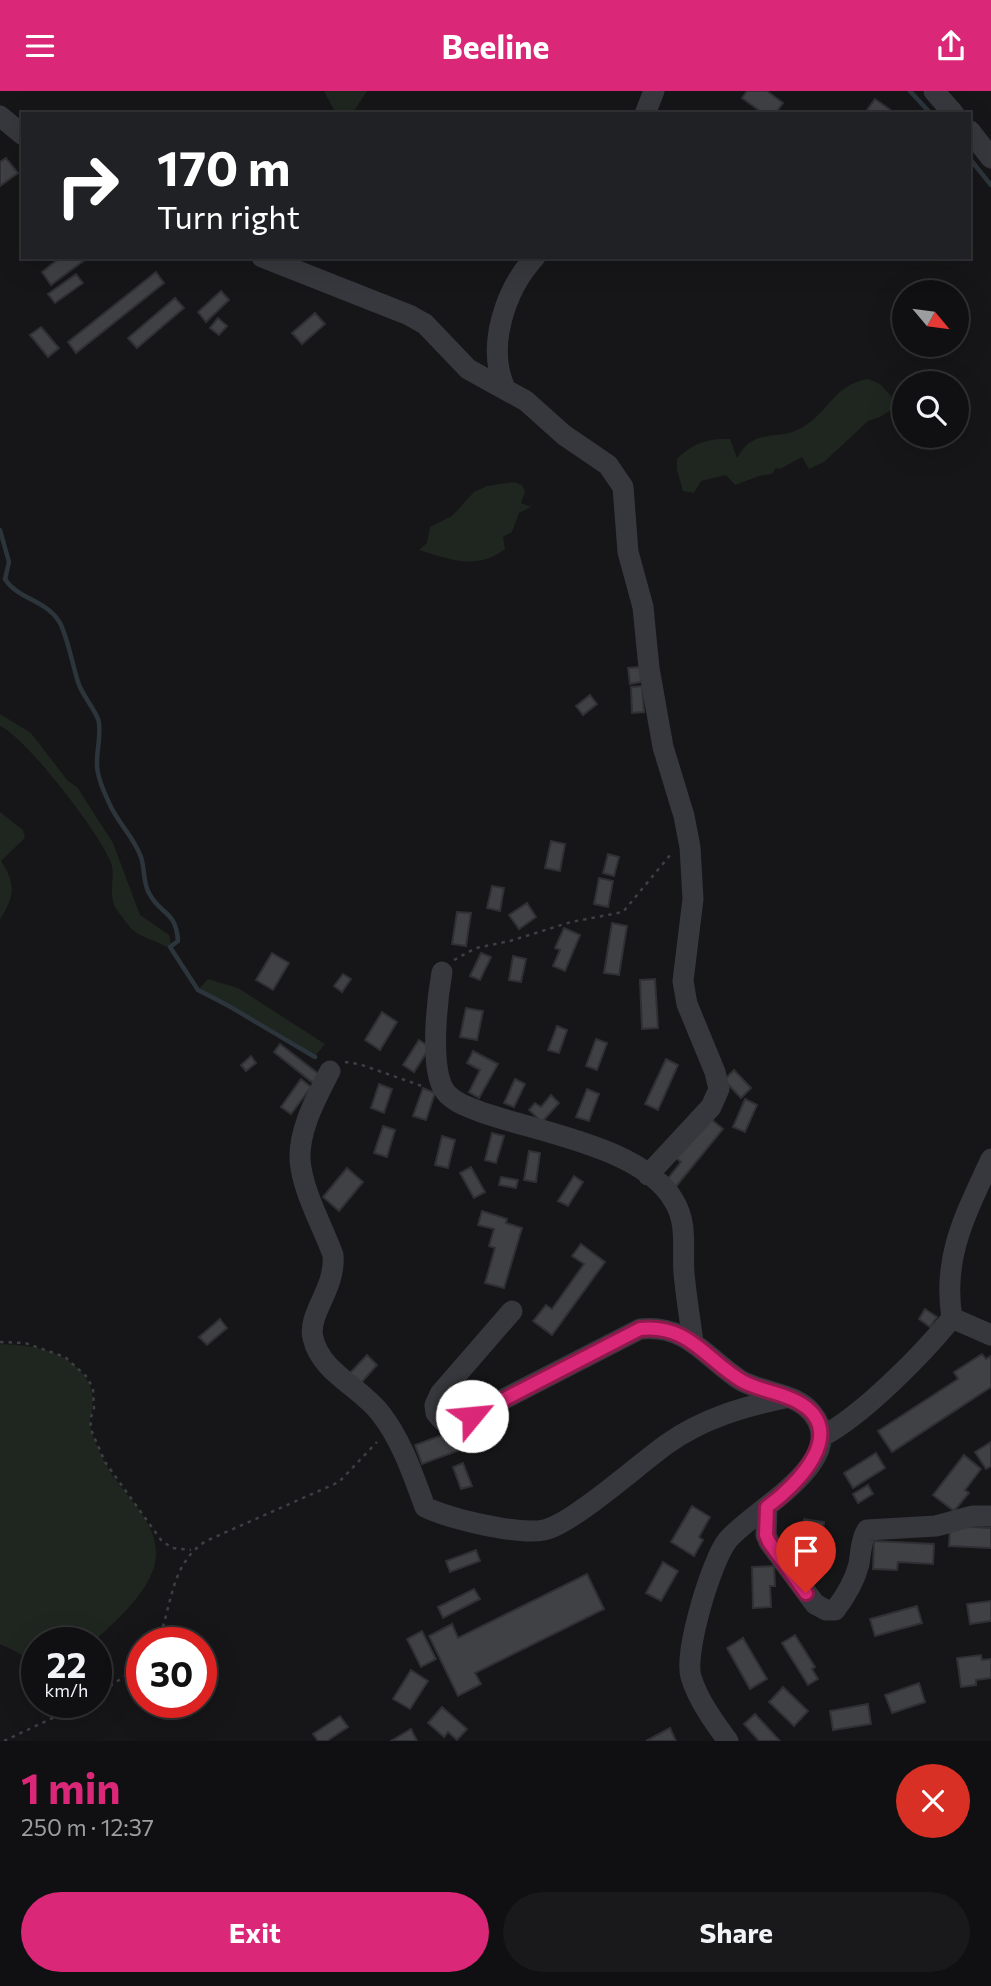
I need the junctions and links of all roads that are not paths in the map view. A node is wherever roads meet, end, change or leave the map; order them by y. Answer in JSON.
{"nodes":[{"id":1,"x":654,"y":91,"type":"edge"},
{"id":2,"x":934,"y":91,"type":"edge"},
{"id":3,"x":646,"y":112,"type":"edge"},
{"id":4,"x":952,"y":112,"type":"edge"},
{"id":5,"x":0,"y":116,"type":"edge"},
{"id":6,"x":971,"y":132,"type":"edge"},
{"id":7,"x":21,"y":133,"type":"edge"},
{"id":8,"x":991,"y":158,"type":"edge"},
{"id":9,"x":267,"y":259,"type":"edge"},
{"id":10,"x":534,"y":259,"type":"edge"},
{"id":11,"x":505,"y":388,"type":"junction"},
{"id":12,"x":442,"y":972,"type":"road end"},
{"id":13,"x":330,"y":1071,"type":"road end"},
{"id":14,"x":991,"y":1159,"type":"edge"},
{"id":15,"x":648,"y":1175,"type":"junction"},
{"id":16,"x":512,"y":1311,"type":"dead end"},
{"id":17,"x":952,"y":1318,"type":"junction"},
{"id":18,"x":991,"y":1335,"type":"edge"},
{"id":19,"x":692,"y":1342,"type":"junction"},
{"id":20,"x":787,"y":1397,"type":"junction"},
{"id":21,"x":821,"y":1437,"type":"junction"},
{"id":22,"x":767,"y":1507,"type":"junction"},
{"id":23,"x":991,"y":1516,"type":"edge"},
{"id":24,"x":728,"y":1741,"type":"edge"}],
"edges":[{"from":1,"to":3,"type":"street"},
{"from":2,"to":4,"type":"street"},
{"from":5,"to":7,"type":"street"},
{"from":6,"to":8,"type":"street"},
{"from":9,"to":11,"type":"street"},
{"from":10,"to":11,"type":"street"},
{"from":11,"to":15,"type":"street"},
{"from":12,"to":15,"type":"street"},
{"from":13,"to":20,"type":"street"},
{"from":14,"to":17,"type":"street"},
{"from":15,"to":19,"type":"street"},
{"from":16,"to":19,"type":"street"},
{"from":17,"to":18,"type":"street"},
{"from":17,"to":21,"type":"street"},
{"from":19,"to":20,"type":"street"},
{"from":20,"to":21,"type":"street"},
{"from":21,"to":22,"type":"street"},
{"from":22,"to":23,"type":"street"},
{"from":22,"to":24,"type":"street"}]}
